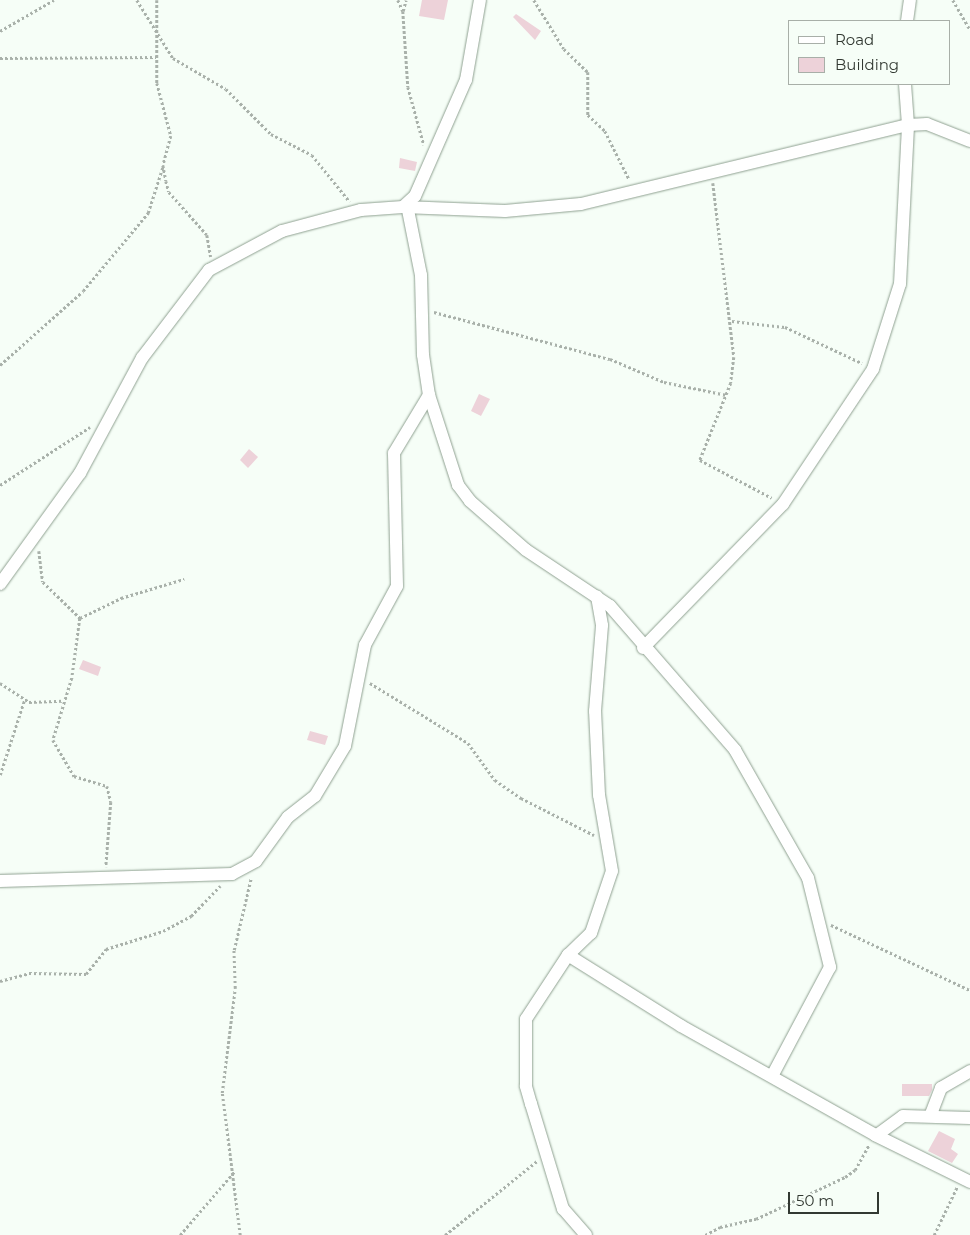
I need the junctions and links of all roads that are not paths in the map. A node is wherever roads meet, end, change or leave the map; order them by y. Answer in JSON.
{"nodes":[{"id":1,"x":480,"y":0,"type":"edge"},
{"id":2,"x":910,"y":0,"type":"edge"},
{"id":3,"x":907,"y":20,"type":"edge"},
{"id":4,"x":905,"y":85,"type":"edge"},
{"id":5,"x":908,"y":125,"type":"junction"},
{"id":6,"x":970,"y":141,"type":"edge"},
{"id":7,"x":405,"y":209,"type":"junction"},
{"id":8,"x":429,"y":395,"type":"junction"},
{"id":9,"x":0,"y":584,"type":"edge"},
{"id":10,"x":597,"y":596,"type":"junction"},
{"id":11,"x":642,"y":648,"type":"junction"},
{"id":12,"x":0,"y":882,"type":"edge"},
{"id":13,"x":568,"y":955,"type":"junction"},
{"id":14,"x":970,"y":1071,"type":"edge"},
{"id":15,"x":773,"y":1074,"type":"junction"},
{"id":16,"x":931,"y":1114,"type":"junction"},
{"id":17,"x":970,"y":1118,"type":"edge"},
{"id":18,"x":876,"y":1135,"type":"junction"},
{"id":19,"x":966,"y":1181,"type":"edge"},
{"id":20,"x":586,"y":1235,"type":"edge"}],
"edges":[{"from":1,"to":7,"type":"street"},
{"from":2,"to":3,"type":"street"},
{"from":4,"to":5,"type":"street"},
{"from":5,"to":6,"type":"street"},
{"from":5,"to":7,"type":"street"},
{"from":5,"to":11,"type":"street"},
{"from":7,"to":8,"type":"street"},
{"from":7,"to":9,"type":"street"},
{"from":8,"to":10,"type":"street"},
{"from":8,"to":12,"type":"street"},
{"from":10,"to":11,"type":"street"},
{"from":10,"to":13,"type":"street"},
{"from":11,"to":15,"type":"street"},
{"from":13,"to":15,"type":"street"},
{"from":13,"to":20,"type":"street"},
{"from":14,"to":16,"type":"street"},
{"from":15,"to":18,"type":"street"},
{"from":16,"to":17,"type":"street"},
{"from":16,"to":18,"type":"street"},
{"from":18,"to":19,"type":"street"}]}
